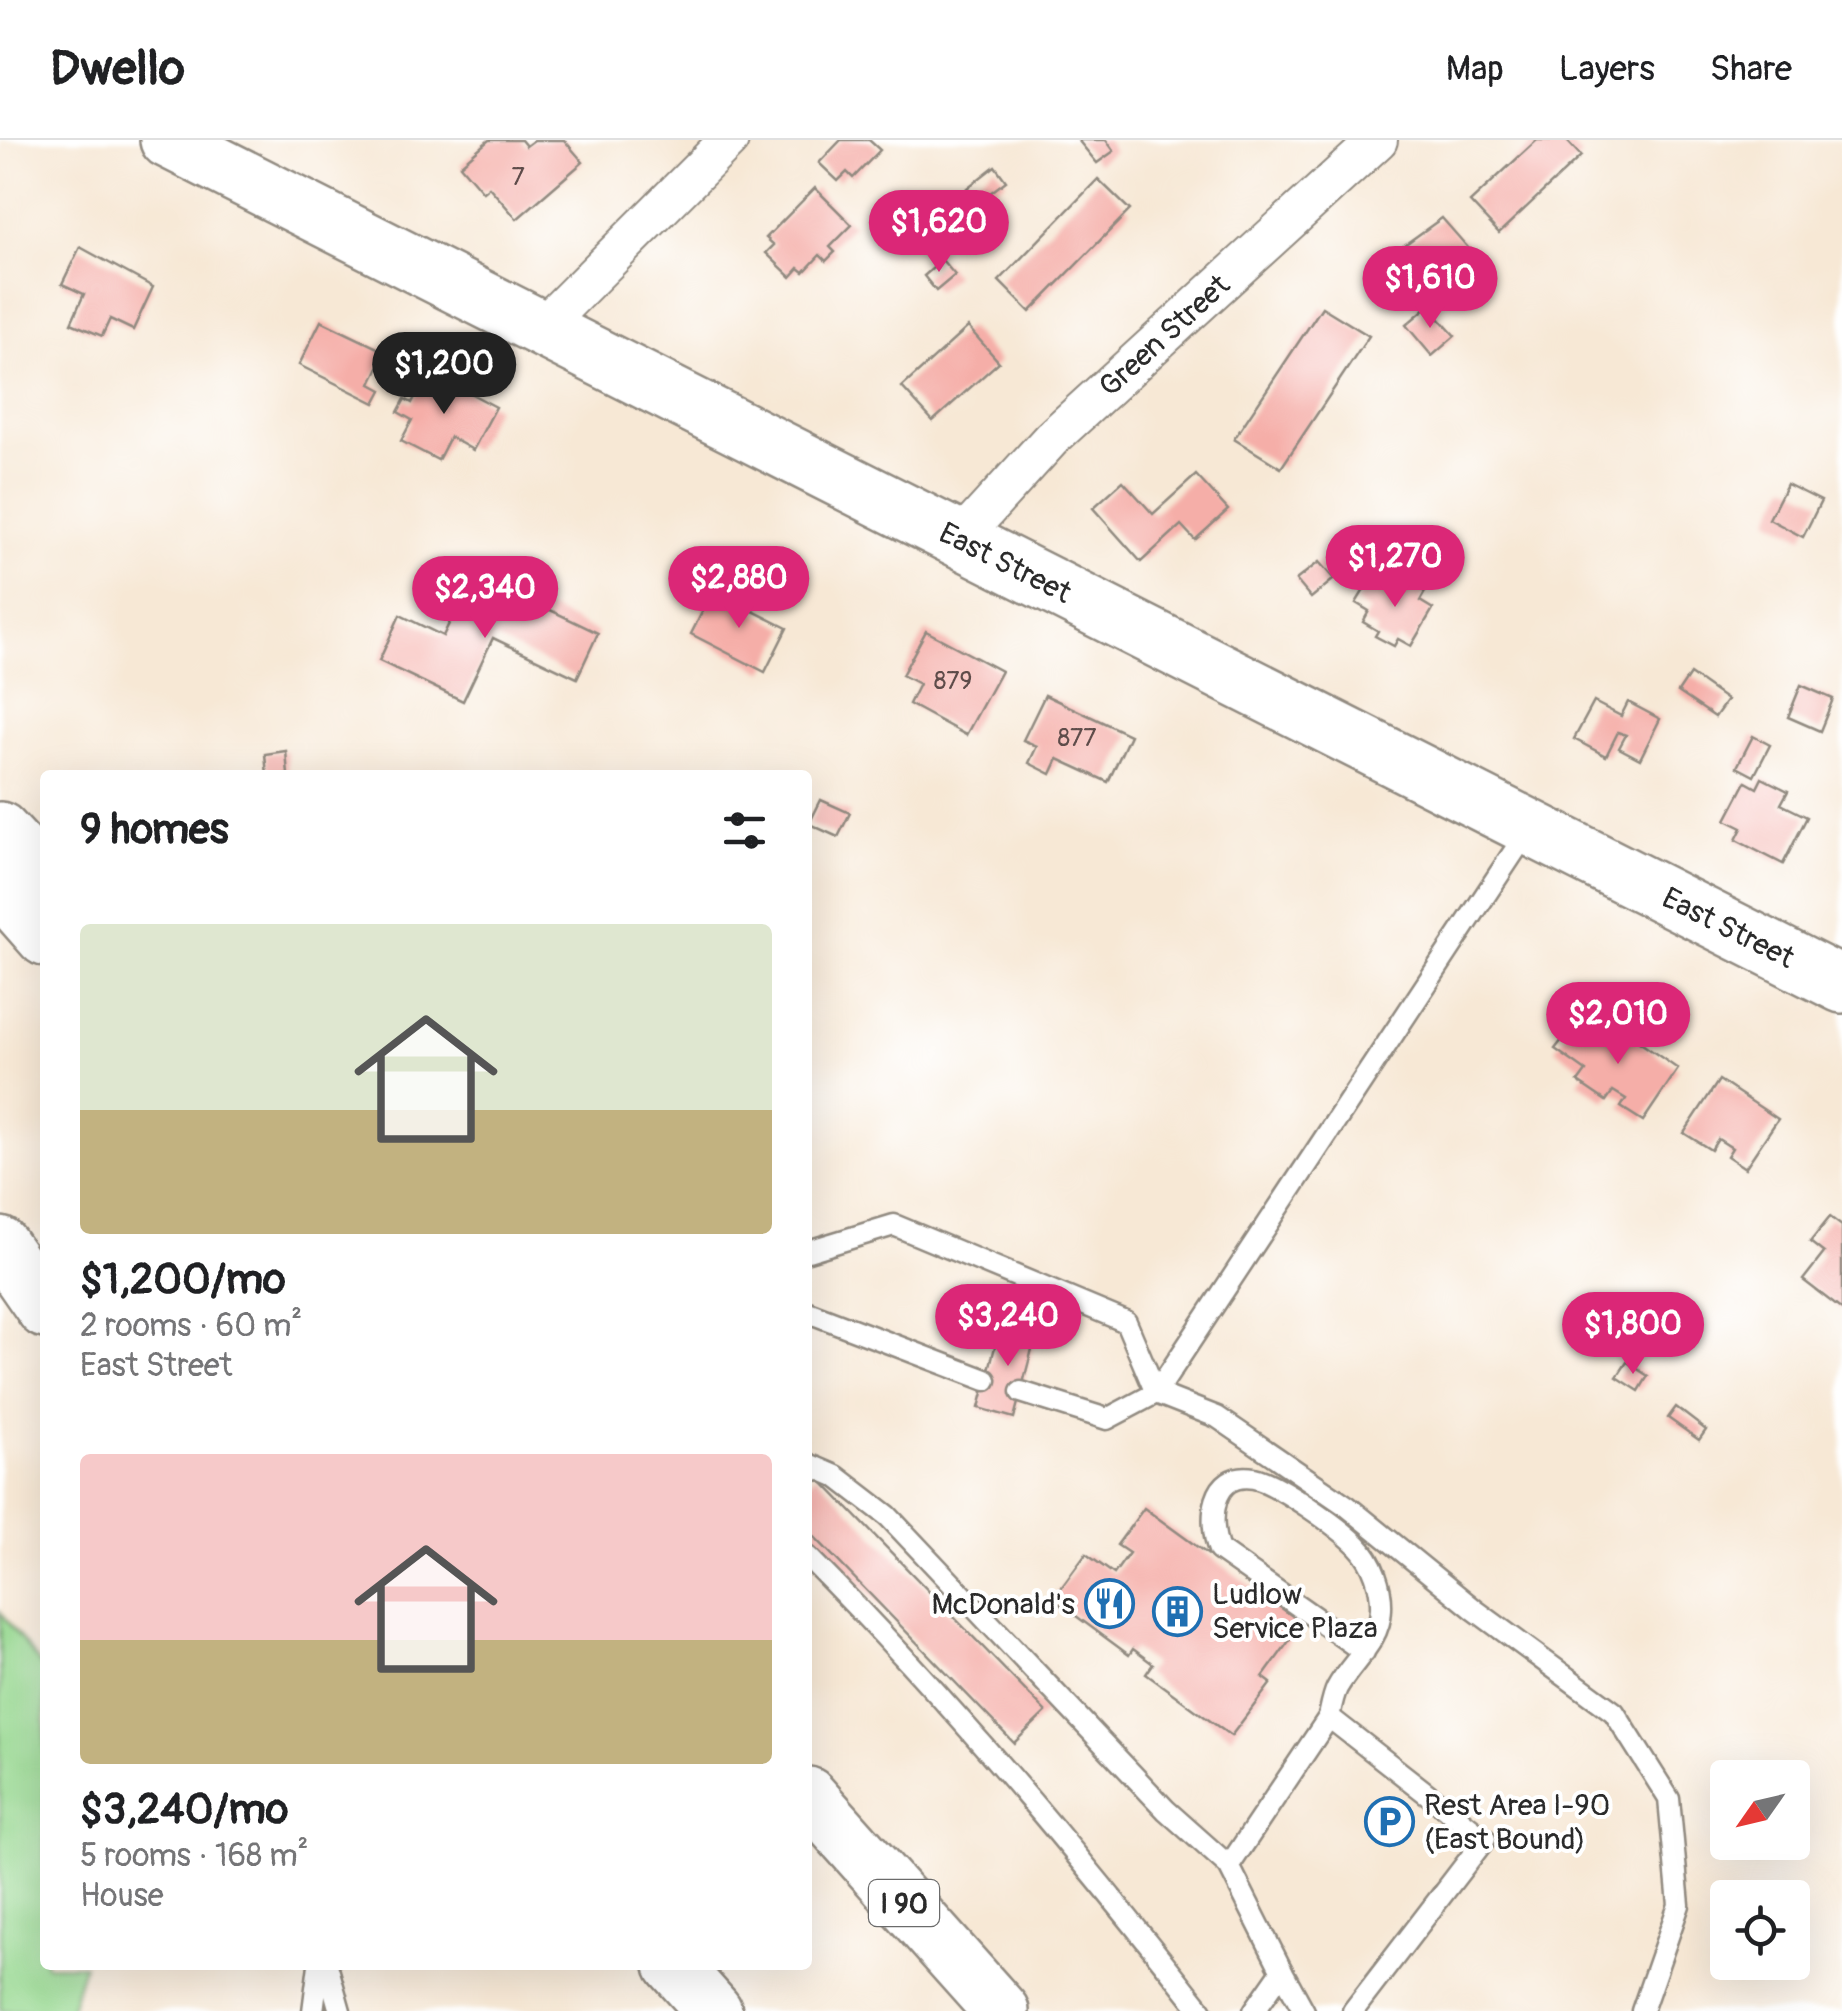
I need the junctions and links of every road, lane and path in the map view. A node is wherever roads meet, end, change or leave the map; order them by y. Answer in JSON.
{"nodes":[{"id":1,"x":168,"y":140,"type":"edge"},
{"id":2,"x":730,"y":140,"type":"edge"},
{"id":3,"x":1378,"y":140,"type":"edge"},
{"id":4,"x":542,"y":326,"type":"junction"},
{"id":5,"x":960,"y":540,"type":"junction"},
{"id":6,"x":1530,"y":827,"type":"junction"},
{"id":7,"x":0,"y":830,"type":"edge"},
{"id":8,"x":40,"y":873,"type":"edge"},
{"id":9,"x":0,"y":887,"type":"edge"},
{"id":10,"x":40,"y":932,"type":"edge"},
{"id":11,"x":1842,"y":985,"type":"edge"},
{"id":12,"x":0,"y":1216,"type":"edge"},
{"id":13,"x":0,"y":1244,"type":"edge"},
{"id":14,"x":812,"y":1250,"type":"edge"},
{"id":15,"x":40,"y":1260,"type":"edge"},
{"id":16,"x":40,"y":1303,"type":"edge"},
{"id":17,"x":812,"y":1314,"type":"edge"},
{"id":18,"x":986,"y":1380,"type":"dead end"},
{"id":19,"x":1020,"y":1392,"type":"dead end"},
{"id":20,"x":1156,"y":1393,"type":"junction"},
{"id":21,"x":812,"y":1466,"type":"edge"},
{"id":22,"x":812,"y":1561,"type":"edge"},
{"id":23,"x":1364,"y":1652,"type":"junction"},
{"id":24,"x":1329,"y":1718,"type":"junction"},
{"id":25,"x":812,"y":1799,"type":"edge"},
{"id":26,"x":1229,"y":1866,"type":"junction"},
{"id":27,"x":318,"y":1970,"type":"edge"},
{"id":28,"x":328,"y":1970,"type":"edge"},
{"id":29,"x":677,"y":1970,"type":"edge"},
{"id":30,"x":1282,"y":1971,"type":"junction"},
{"id":31,"x":313,"y":2011,"type":"edge"},
{"id":32,"x":340,"y":2011,"type":"edge"},
{"id":33,"x":714,"y":2011,"type":"edge"},
{"id":34,"x":1001,"y":2011,"type":"edge"},
{"id":35,"x":1202,"y":2011,"type":"edge"},
{"id":36,"x":1254,"y":2011,"type":"edge"},
{"id":37,"x":1304,"y":2011,"type":"edge"},
{"id":38,"x":1352,"y":2011,"type":"edge"},
{"id":39,"x":1642,"y":2011,"type":"edge"}],
"edges":[{"from":1,"to":4,"type":"main road","name":"East Street"},
{"from":2,"to":4,"type":"street"},
{"from":3,"to":5,"type":"street","name":"Green Street"},
{"from":4,"to":5,"type":"main road","name":"East Street"},
{"from":5,"to":6,"type":"main road","name":"East Street"},
{"from":6,"to":11,"type":"main road","name":"East Street"},
{"from":6,"to":20,"type":"lane"},
{"from":7,"to":8,"type":"main road"},
{"from":9,"to":10,"type":"main road"},
{"from":12,"to":15,"type":"main road"},
{"from":13,"to":16,"type":"main road"},
{"from":14,"to":20,"type":"lane"},
{"from":17,"to":18,"type":"lane"},
{"from":19,"to":20,"type":"lane"},
{"from":20,"to":39,"type":"lane"},
{"from":21,"to":26,"type":"lane"},
{"from":22,"to":35,"type":"lane"},
{"from":23,"to":23,"type":"lane"},
{"from":23,"to":24,"type":"lane"},
{"from":24,"to":26,"type":"lane"},
{"from":24,"to":38,"type":"lane"},
{"from":25,"to":34,"type":"main road","number":"I 90"},
{"from":26,"to":30,"type":"lane"},
{"from":27,"to":31,"type":"lane"},
{"from":28,"to":32,"type":"lane"},
{"from":29,"to":33,"type":"main road"},
{"from":30,"to":36,"type":"lane"},
{"from":30,"to":37,"type":"lane"}]}
